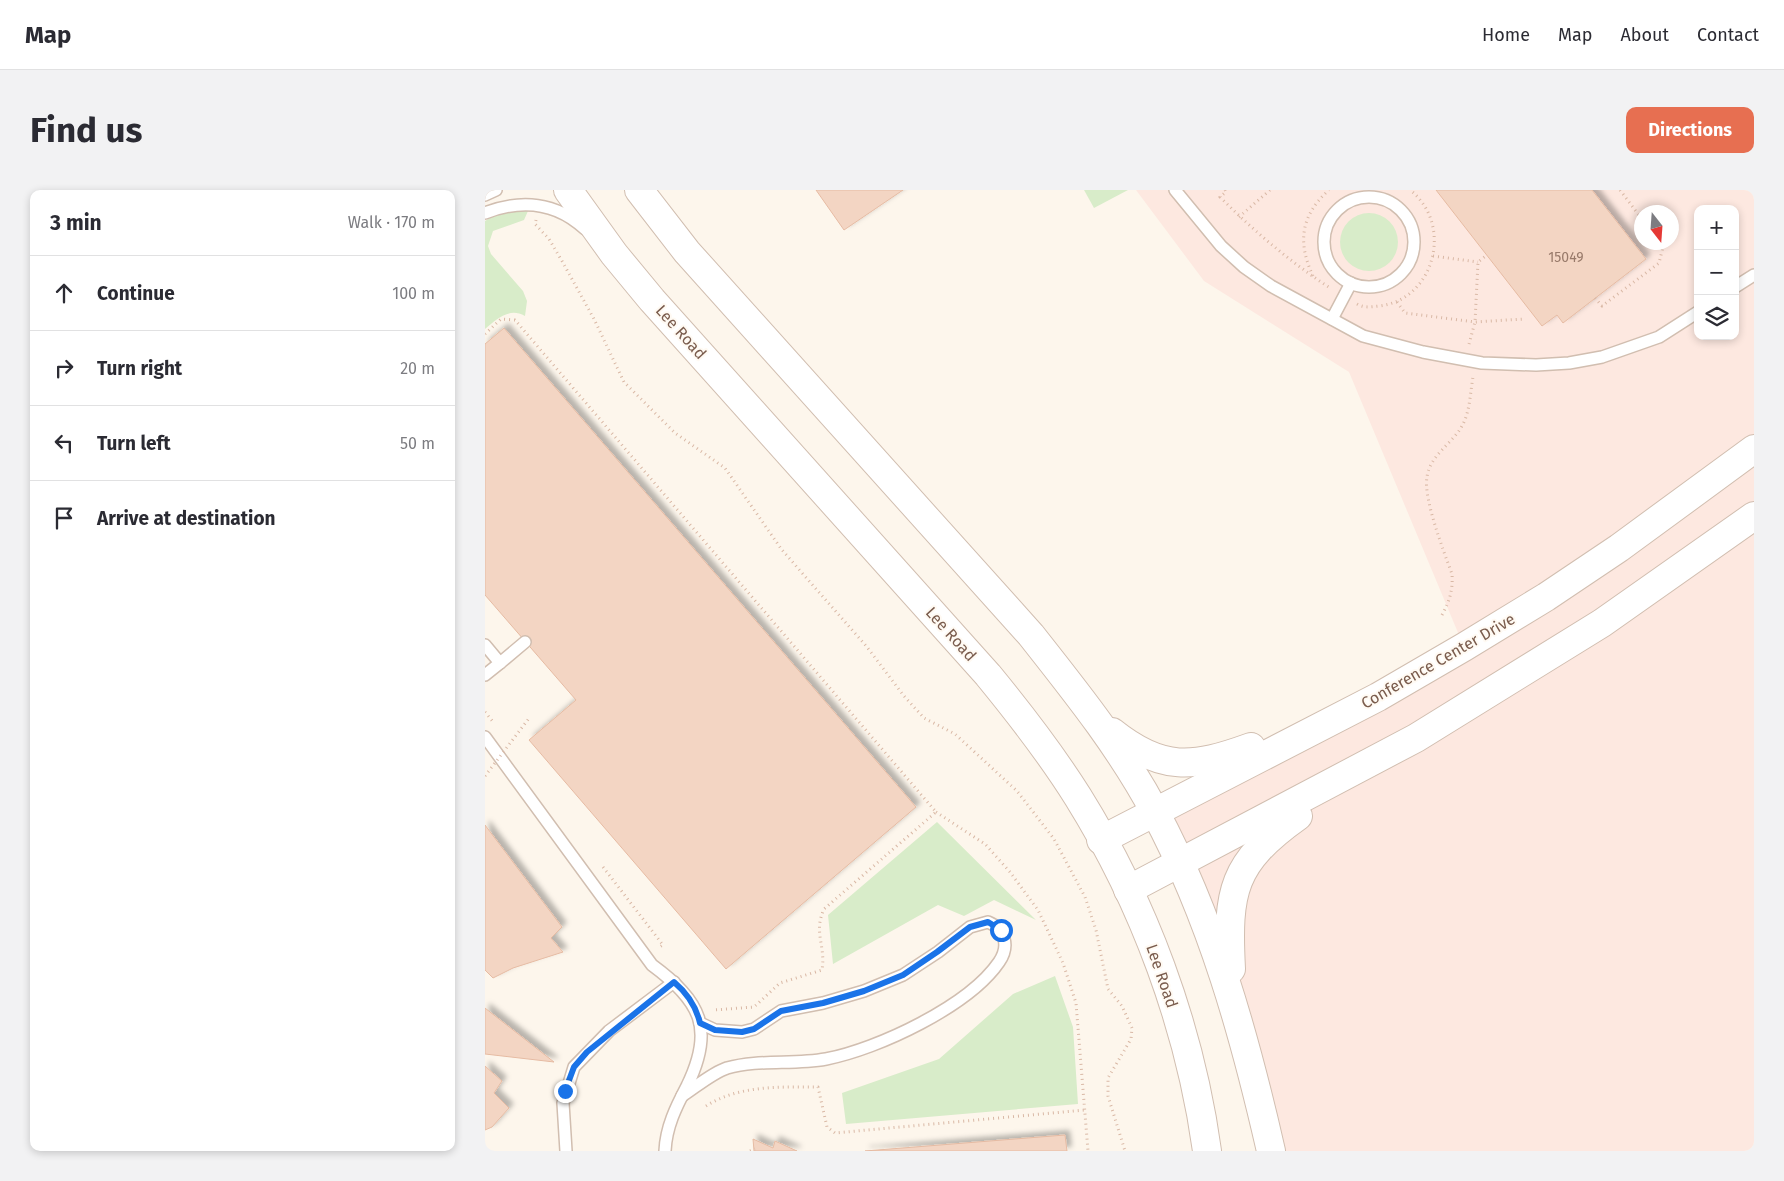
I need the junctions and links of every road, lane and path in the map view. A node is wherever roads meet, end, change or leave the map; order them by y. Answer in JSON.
{"nodes":[{"id":1,"x":496,"y":190,"type":"edge"},
{"id":2,"x":568,"y":190,"type":"edge"},
{"id":3,"x":639,"y":190,"type":"edge"},
{"id":4,"x":1175,"y":190,"type":"edge"},
{"id":5,"x":1225,"y":190,"type":"edge"},
{"id":6,"x":1270,"y":190,"type":"edge"},
{"id":7,"x":1329,"y":190,"type":"edge"},
{"id":8,"x":1410,"y":190,"type":"edge"},
{"id":9,"x":1620,"y":190,"type":"edge"},
{"id":10,"x":1324,"y":192,"type":"edge"},
{"id":11,"x":485,"y":195,"type":"edge"},
{"id":12,"x":1634,"y":209,"type":"edge"},
{"id":13,"x":485,"y":212,"type":"edge"},
{"id":14,"x":536,"y":217,"type":"dead end"},
{"id":15,"x":1239,"y":217,"type":"junction"},
{"id":16,"x":1662,"y":250,"type":"edge"},
{"id":17,"x":614,"y":254,"type":"junction"},
{"id":18,"x":1487,"y":255,"type":"dead end"},
{"id":19,"x":1433,"y":256,"type":"junction"},
{"id":20,"x":1478,"y":262,"type":"junction"},
{"id":21,"x":1754,"y":275,"type":"edge"},
{"id":22,"x":1351,"y":283,"type":"junction"},
{"id":23,"x":1739,"y":285,"type":"edge"},
{"id":24,"x":1595,"y":298,"type":"dead end"},
{"id":25,"x":1397,"y":302,"type":"junction"},
{"id":26,"x":1387,"y":305,"type":"dead end"},
{"id":27,"x":1694,"y":315,"type":"edge"},
{"id":28,"x":1332,"y":319,"type":"junction"},
{"id":29,"x":1524,"y":319,"type":"dead end"},
{"id":30,"x":1475,"y":322,"type":"junction"},
{"id":31,"x":485,"y":334,"type":"edge"},
{"id":32,"x":1469,"y":398,"type":"dead end"},
{"id":33,"x":1754,"y":449,"type":"edge"},
{"id":34,"x":1754,"y":516,"type":"edge"},
{"id":35,"x":1442,"y":615,"type":"dead end"},
{"id":36,"x":525,"y":642,"type":"dead end"},
{"id":37,"x":485,"y":645,"type":"edge"},
{"id":38,"x":500,"y":663,"type":"junction"},
{"id":39,"x":485,"y":675,"type":"edge"},
{"id":40,"x":1378,"y":697,"type":"junction"},
{"id":41,"x":530,"y":717,"type":"dead end"},
{"id":42,"x":1097,"y":720,"type":"junction"},
{"id":43,"x":485,"y":737,"type":"edge"},
{"id":44,"x":1390,"y":752,"type":"junction"},
{"id":45,"x":485,"y":776,"type":"edge"},
{"id":46,"x":1155,"y":811,"type":"junction"},
{"id":47,"x":936,"y":812,"type":"junction"},
{"id":48,"x":1101,"y":840,"type":"junction"},
{"id":49,"x":1181,"y":863,"type":"junction"},
{"id":50,"x":1128,"y":890,"type":"junction"},
{"id":51,"x":674,"y":982,"type":"junction"},
{"id":52,"x":1233,"y":1003,"type":"junction"},
{"id":53,"x":710,"y":1007,"type":"dead end"},
{"id":54,"x":700,"y":1023,"type":"junction"},
{"id":55,"x":682,"y":1096,"type":"junction"},
{"id":56,"x":706,"y":1106,"type":"dead end"},
{"id":57,"x":1085,"y":1110,"type":"junction"},
{"id":58,"x":755,"y":1149,"type":"dead end"},
{"id":59,"x":566,"y":1151,"type":"edge"},
{"id":60,"x":665,"y":1151,"type":"edge"},
{"id":61,"x":750,"y":1151,"type":"edge"},
{"id":62,"x":1088,"y":1151,"type":"edge"},
{"id":63,"x":1125,"y":1151,"type":"edge"},
{"id":64,"x":1207,"y":1151,"type":"edge"},
{"id":65,"x":1271,"y":1151,"type":"edge"}],
"edges":[{"from":1,"to":11,"type":"lane"},
{"from":2,"to":17,"type":"street","name":"Lee Road"},
{"from":3,"to":42,"type":"street"},
{"from":4,"to":28,"type":"lane"},
{"from":5,"to":15,"type":"path"},
{"from":6,"to":15,"type":"path"},
{"from":7,"to":10,"type":"path"},
{"from":8,"to":19,"type":"path"},
{"from":9,"to":12,"type":"path"},
{"from":10,"to":15,"type":"path"},
{"from":13,"to":17,"type":"lane"},
{"from":14,"to":63,"type":"path"},
{"from":16,"to":24,"type":"path"},
{"from":17,"to":48,"type":"street","name":"Lee Road"},
{"from":18,"to":20,"type":"path"},
{"from":19,"to":20,"type":"path"},
{"from":19,"to":25,"type":"path"},
{"from":20,"to":30,"type":"path"},
{"from":21,"to":23,"type":"lane"},
{"from":22,"to":22,"type":"lane"},
{"from":22,"to":28,"type":"lane"},
{"from":25,"to":26,"type":"path"},
{"from":25,"to":30,"type":"path"},
{"from":27,"to":28,"type":"lane"},
{"from":29,"to":30,"type":"path"},
{"from":31,"to":47,"type":"path"},
{"from":32,"to":35,"type":"path"},
{"from":33,"to":40,"type":"street","name":"Conference Center Drive"},
{"from":34,"to":44,"type":"street"},
{"from":36,"to":38,"type":"lane"},
{"from":37,"to":38,"type":"lane"},
{"from":38,"to":39,"type":"lane"},
{"from":40,"to":42,"type":"street"},
{"from":40,"to":46,"type":"street","name":"Conference Center Drive"},
{"from":41,"to":45,"type":"path","bridge":true},
{"from":42,"to":46,"type":"street"},
{"from":43,"to":51,"type":"lane"},
{"from":44,"to":49,"type":"street"},
{"from":44,"to":52,"type":"street"},
{"from":46,"to":48,"type":"street","name":"Conference Center Drive"},
{"from":46,"to":49,"type":"street"},
{"from":47,"to":53,"type":"path"},
{"from":47,"to":57,"type":"path"},
{"from":48,"to":50,"type":"street","name":"Lee Road"},
{"from":49,"to":50,"type":"street"},
{"from":49,"to":52,"type":"street"},
{"from":50,"to":64,"type":"street","name":"Lee Road"},
{"from":51,"to":54,"type":"lane"},
{"from":51,"to":59,"type":"lane"},
{"from":52,"to":65,"type":"street"},
{"from":54,"to":55,"type":"lane"},
{"from":54,"to":55,"type":"lane"},
{"from":55,"to":60,"type":"lane"},
{"from":56,"to":57,"type":"path"},
{"from":57,"to":62,"type":"path"},
{"from":58,"to":61,"type":"path"}]}
